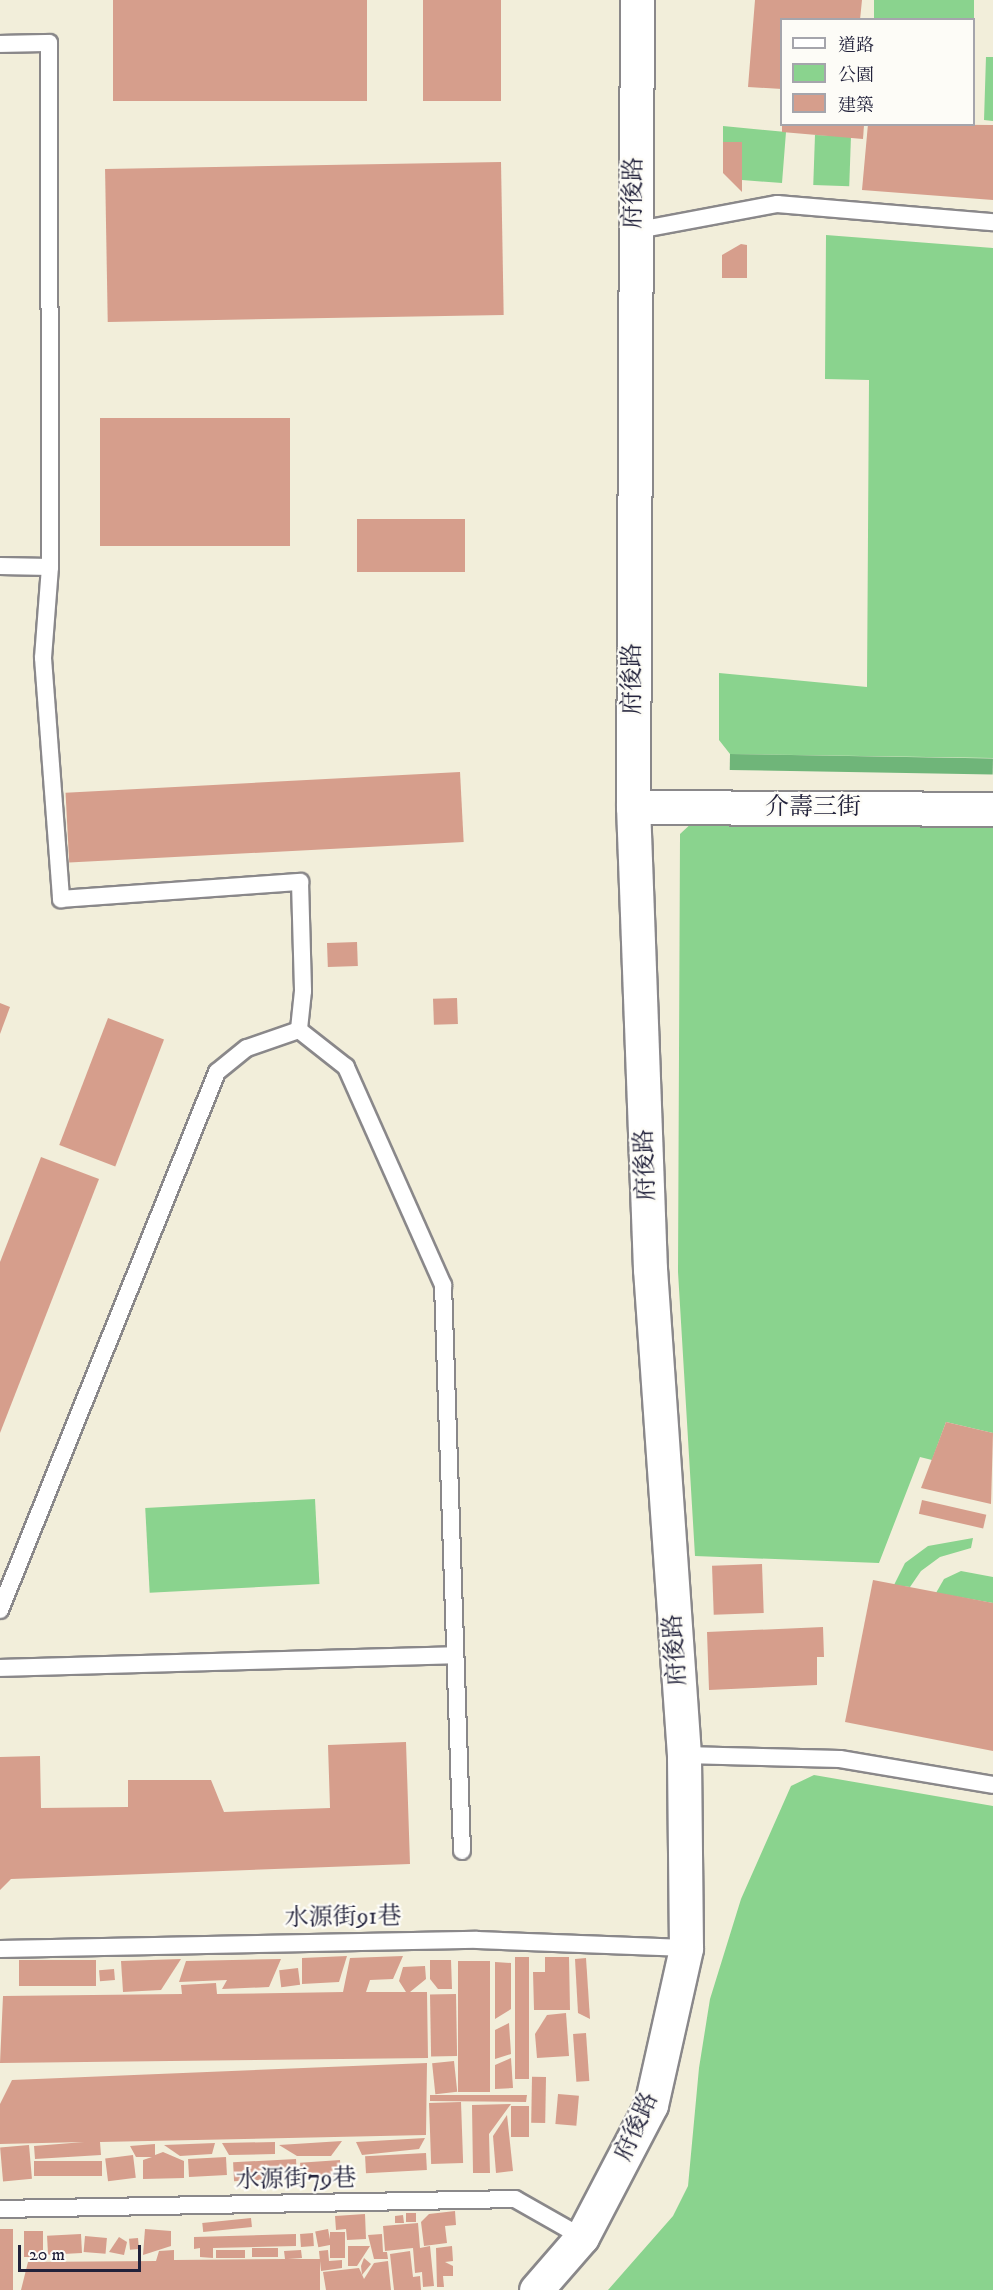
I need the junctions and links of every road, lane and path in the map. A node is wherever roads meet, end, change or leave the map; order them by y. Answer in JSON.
{"nodes":[{"id":1,"x":637,"y":0,"type":"edge"},
{"id":2,"x":0,"y":44,"type":"edge"},
{"id":3,"x":993,"y":222,"type":"edge"},
{"id":4,"x":633,"y":231,"type":"junction"},
{"id":5,"x":0,"y":566,"type":"edge"},
{"id":6,"x":50,"y":567,"type":"junction"},
{"id":7,"x":633,"y":807,"type":"junction"},
{"id":8,"x":993,"y":809,"type":"edge"},
{"id":9,"x":299,"y":1030,"type":"junction"},
{"id":10,"x":0,"y":1610,"type":"edge"},
{"id":11,"x":455,"y":1655,"type":"junction"},
{"id":12,"x":0,"y":1668,"type":"edge"},
{"id":13,"x":684,"y":1755,"type":"junction"},
{"id":14,"x":993,"y":1785,"type":"edge"},
{"id":15,"x":462,"y":1851,"type":"dead end"},
{"id":16,"x":0,"y":1948,"type":"edge"},
{"id":17,"x":686,"y":1948,"type":"junction"},
{"id":18,"x":0,"y":2209,"type":"edge"},
{"id":19,"x":582,"y":2238,"type":"junction"},
{"id":20,"x":536,"y":2290,"type":"edge"}],
"edges":[{"from":1,"to":4,"type":"street","name":"府後路"},
{"from":2,"to":6,"type":"lane"},
{"from":3,"to":4,"type":"lane"},
{"from":4,"to":7,"type":"street","name":"府後路"},
{"from":5,"to":6,"type":"lane"},
{"from":6,"to":9,"type":"lane"},
{"from":7,"to":8,"type":"street","name":"介壽三街"},
{"from":7,"to":13,"type":"street","name":"府後路"},
{"from":9,"to":10,"type":"lane"},
{"from":9,"to":11,"type":"lane"},
{"from":11,"to":12,"type":"lane"},
{"from":11,"to":15,"type":"lane"},
{"from":13,"to":14,"type":"lane"},
{"from":13,"to":17,"type":"street","name":"府後路"},
{"from":16,"to":17,"type":"lane","name":"水源街91巷"},
{"from":17,"to":19,"type":"street","name":"府後路"},
{"from":18,"to":19,"type":"lane","name":"水源街79巷"},
{"from":19,"to":20,"type":"street","name":"府後路"}]}
